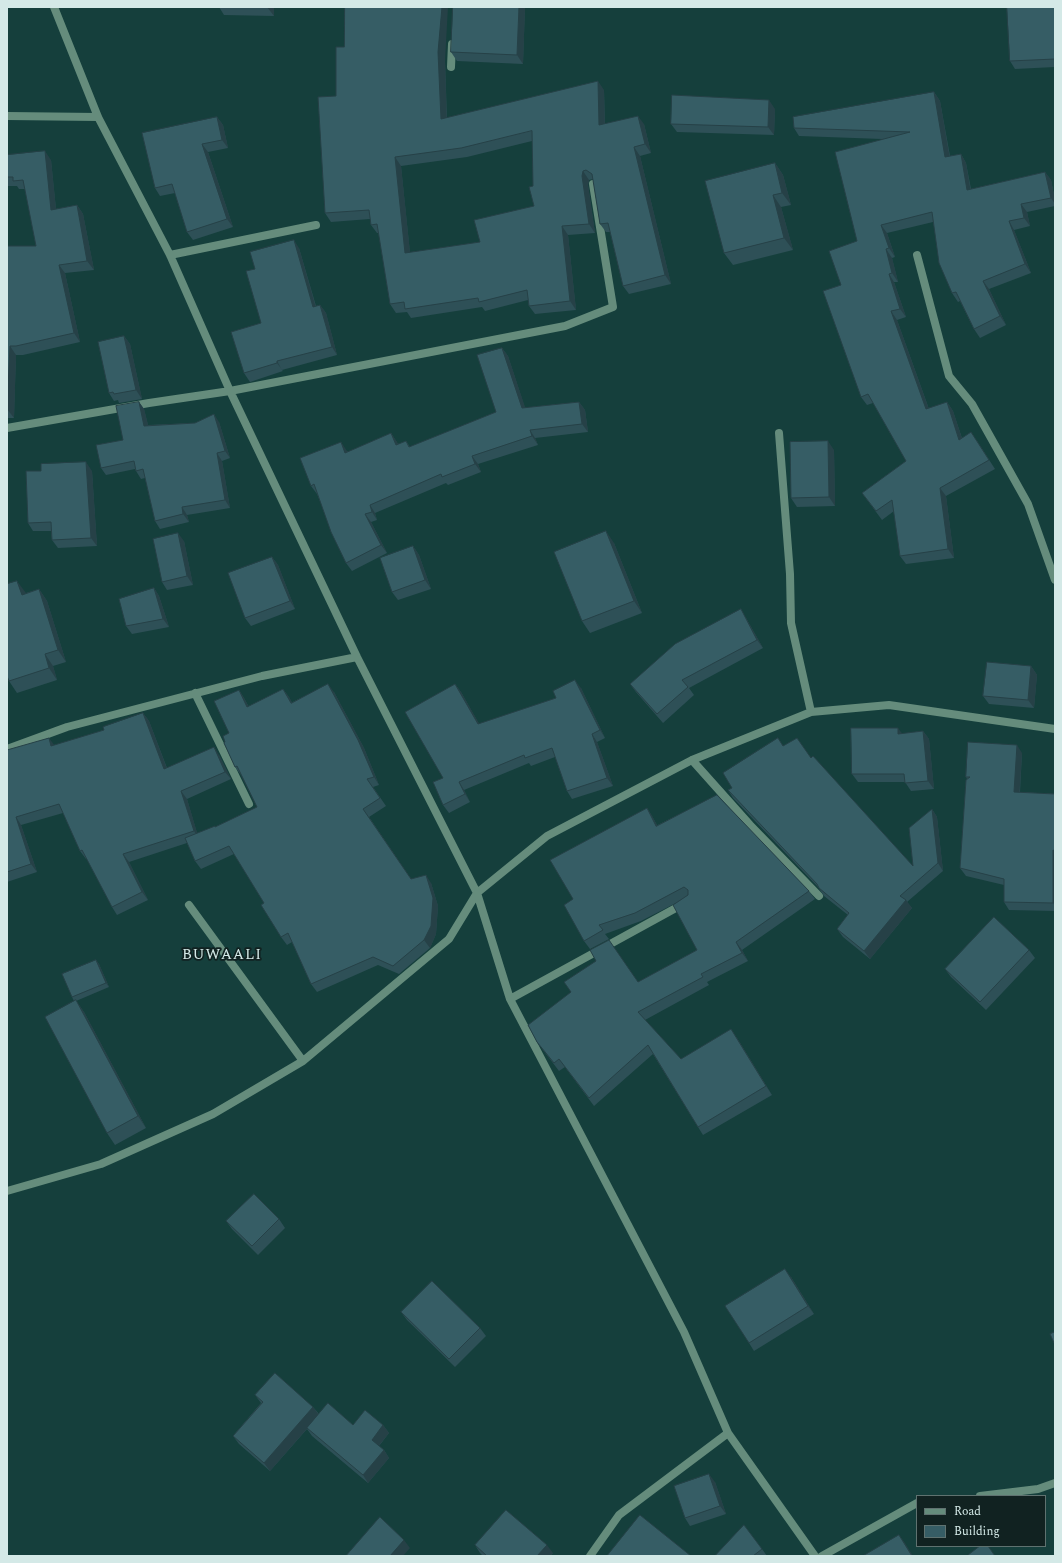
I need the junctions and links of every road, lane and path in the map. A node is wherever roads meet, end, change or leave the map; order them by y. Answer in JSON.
{"nodes":[{"id":1,"x":54,"y":7,"type":"edge"},
{"id":2,"x":452,"y":37,"type":"edge"},
{"id":3,"x":451,"y":67,"type":"edge"},
{"id":4,"x":7,"y":116,"type":"edge"},
{"id":5,"x":98,"y":116,"type":"junction"},
{"id":6,"x":593,"y":184,"type":"edge"},
{"id":7,"x":316,"y":225,"type":"dead end"},
{"id":8,"x":170,"y":255,"type":"junction"},
{"id":9,"x":917,"y":255,"type":"dead end"},
{"id":10,"x":230,"y":391,"type":"junction"},
{"id":11,"x":7,"y":428,"type":"edge"},
{"id":12,"x":778,"y":433,"type":"dead end"},
{"id":13,"x":1055,"y":580,"type":"edge"},
{"id":14,"x":357,"y":657,"type":"junction"},
{"id":15,"x":194,"y":693,"type":"junction"},
{"id":16,"x":811,"y":712,"type":"junction"},
{"id":17,"x":1055,"y":729,"type":"edge"},
{"id":18,"x":7,"y":749,"type":"edge"},
{"id":19,"x":692,"y":760,"type":"junction"},
{"id":20,"x":249,"y":804,"type":"edge"},
{"id":21,"x":477,"y":893,"type":"junction"},
{"id":22,"x":819,"y":896,"type":"edge"},
{"id":23,"x":689,"y":901,"type":"edge"},
{"id":24,"x":189,"y":905,"type":"dead end"},
{"id":25,"x":510,"y":999,"type":"junction"},
{"id":26,"x":303,"y":1061,"type":"junction"},
{"id":27,"x":7,"y":1191,"type":"edge"},
{"id":28,"x":728,"y":1433,"type":"junction"},
{"id":29,"x":1055,"y":1482,"type":"edge"},
{"id":30,"x":988,"y":1495,"type":"edge"},
{"id":31,"x":916,"y":1504,"type":"edge"},
{"id":32,"x":590,"y":1556,"type":"edge"},
{"id":33,"x":815,"y":1556,"type":"edge"},
{"id":34,"x":822,"y":1556,"type":"edge"}],
"edges":[{"from":1,"to":5,"type":"street"},
{"from":2,"to":3,"type":"street"},
{"from":4,"to":5,"type":"street"},
{"from":5,"to":8,"type":"street"},
{"from":6,"to":10,"type":"street"},
{"from":7,"to":8,"type":"street"},
{"from":8,"to":10,"type":"street"},
{"from":9,"to":13,"type":"street"},
{"from":10,"to":11,"type":"street"},
{"from":10,"to":14,"type":"street"},
{"from":12,"to":16,"type":"street"},
{"from":14,"to":15,"type":"street"},
{"from":14,"to":21,"type":"street"},
{"from":15,"to":18,"type":"street"},
{"from":15,"to":20,"type":"street"},
{"from":16,"to":17,"type":"street"},
{"from":16,"to":19,"type":"street"},
{"from":19,"to":21,"type":"street"},
{"from":19,"to":22,"type":"street"},
{"from":21,"to":25,"type":"street"},
{"from":21,"to":26,"type":"street"},
{"from":23,"to":25,"type":"street"},
{"from":24,"to":26,"type":"street"},
{"from":25,"to":28,"type":"street"},
{"from":26,"to":27,"type":"street"},
{"from":28,"to":32,"type":"street"},
{"from":28,"to":33,"type":"street"},
{"from":29,"to":30,"type":"street"},
{"from":31,"to":34,"type":"street"}]}
